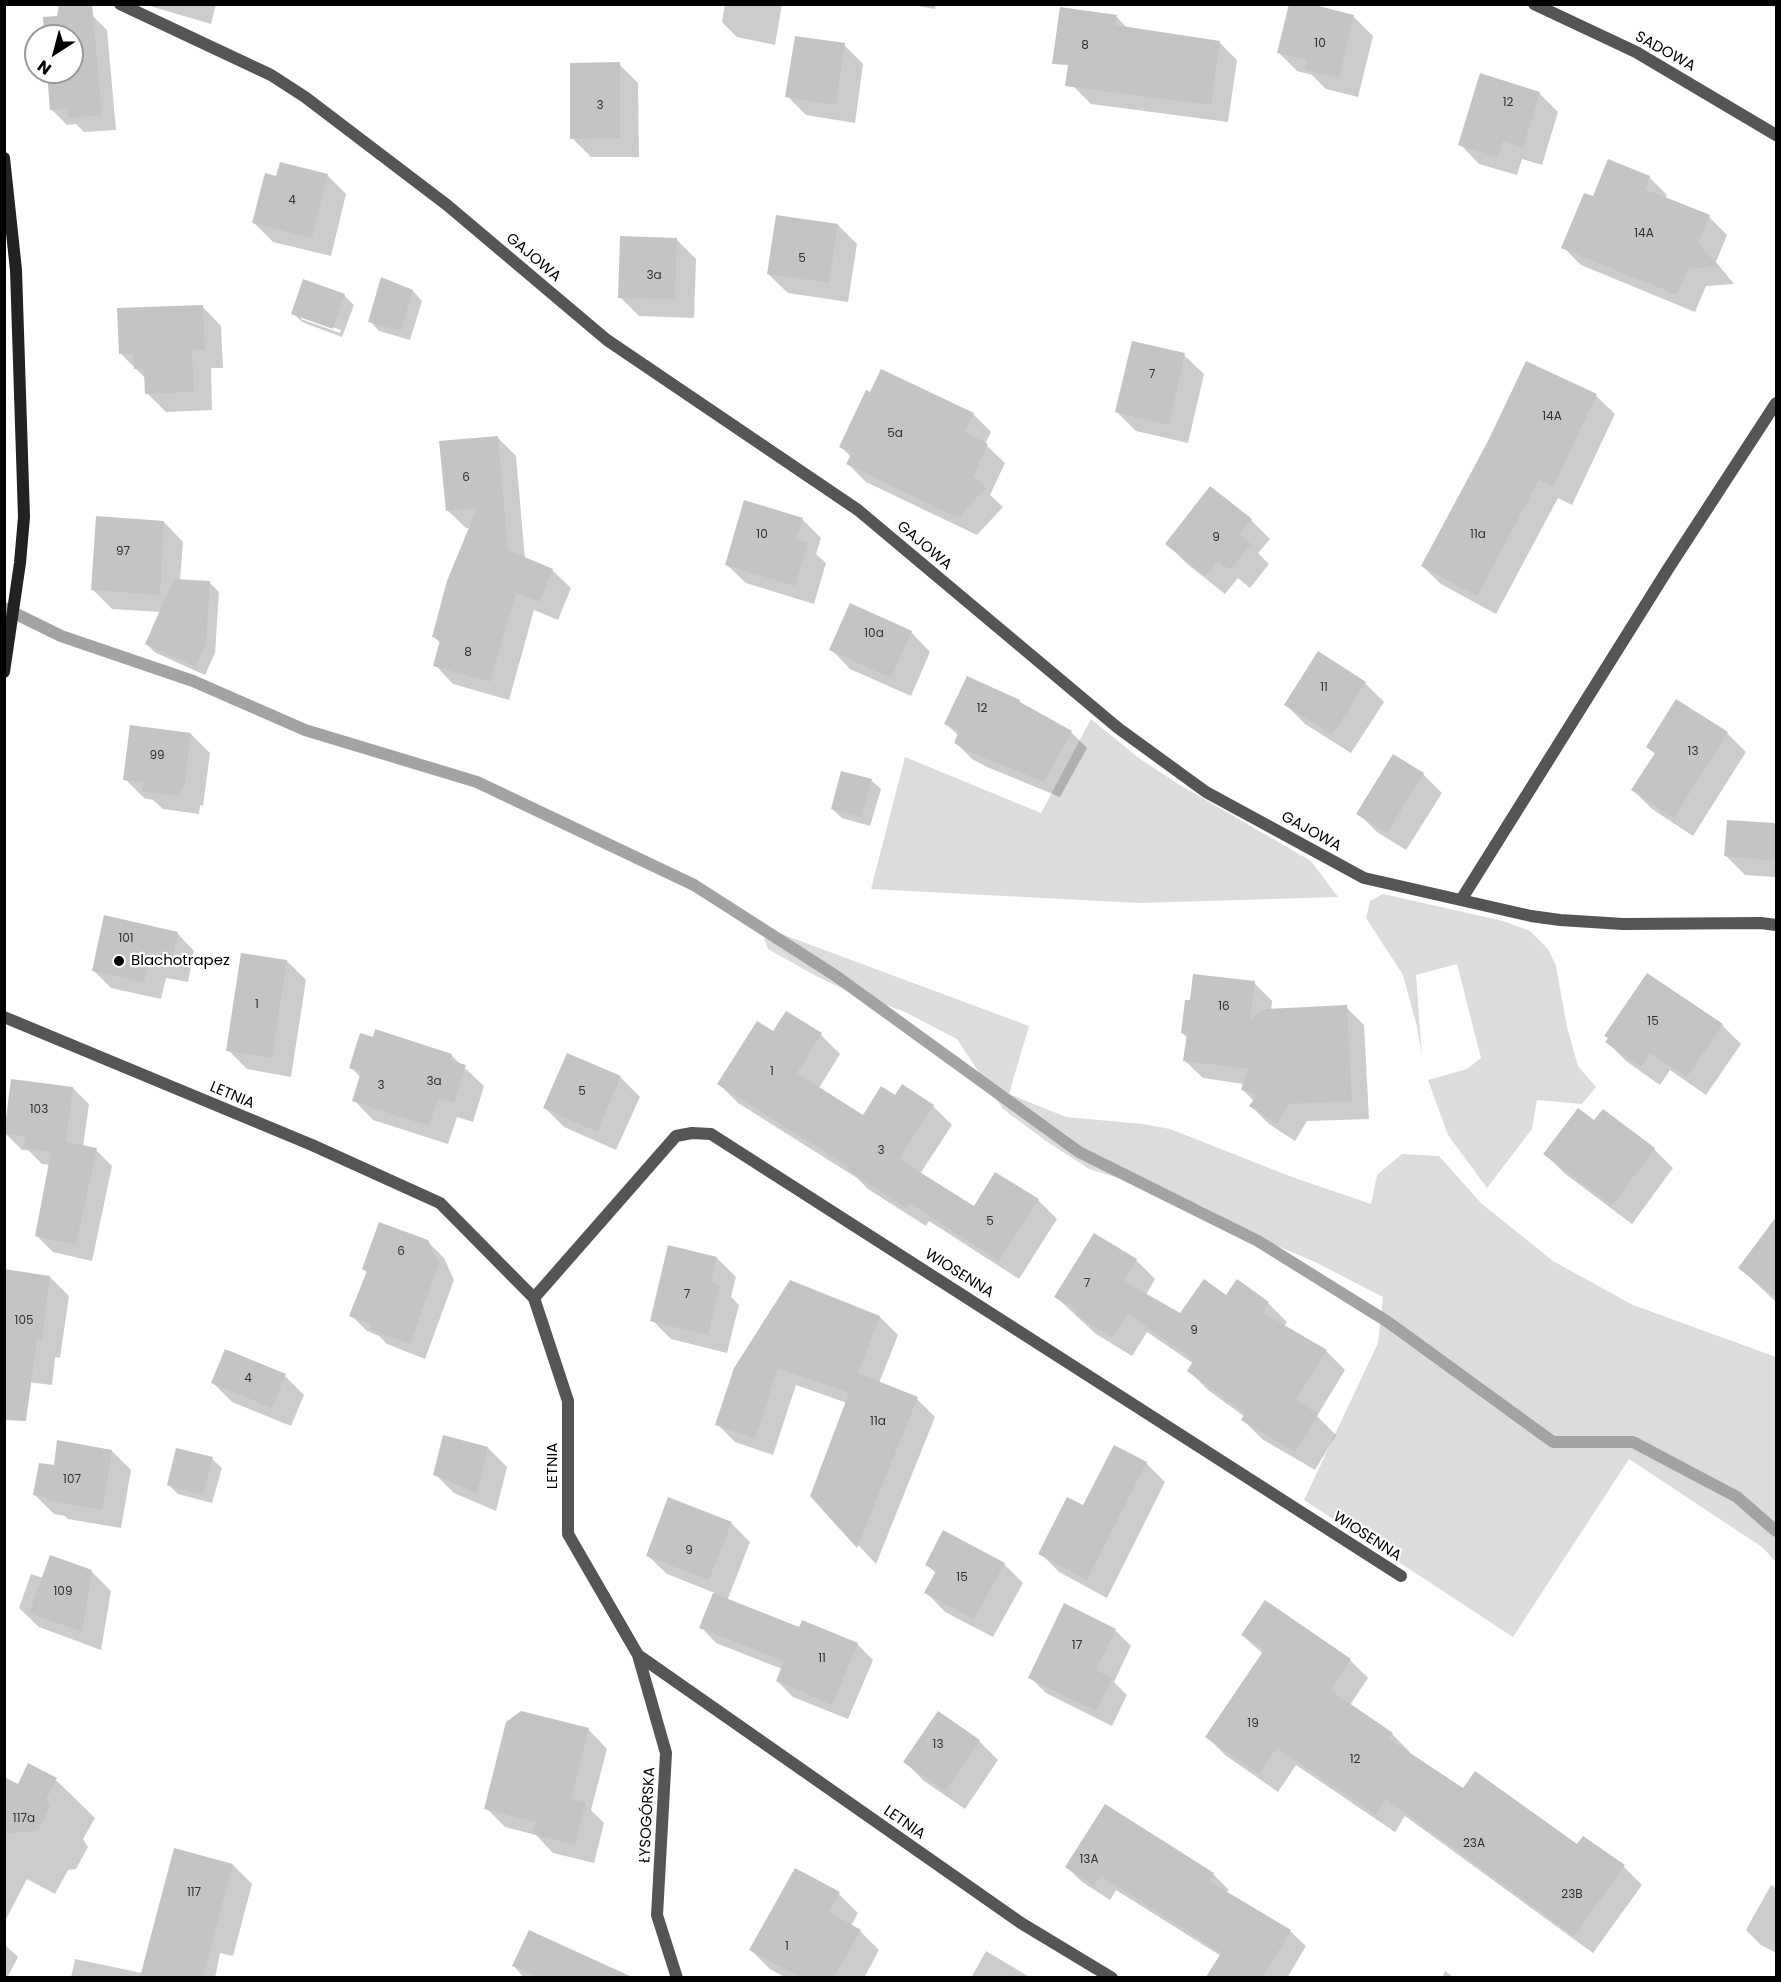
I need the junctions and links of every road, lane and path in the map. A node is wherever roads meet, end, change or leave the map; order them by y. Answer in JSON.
{"nodes":[{"id":1,"x":120,"y":4,"type":"edge"},
{"id":2,"x":1534,"y":4,"type":"edge"},
{"id":3,"x":1776,"y":135,"type":"edge"},
{"id":4,"x":4,"y":158,"type":"edge"},
{"id":5,"x":1776,"y":403,"type":"edge"},
{"id":6,"x":4,"y":672,"type":"edge"},
{"id":7,"x":1461,"y":900,"type":"junction"},
{"id":8,"x":1776,"y":925,"type":"edge"},
{"id":9,"x":4,"y":1017,"type":"edge"},
{"id":10,"x":534,"y":1298,"type":"junction"},
{"id":11,"x":1401,"y":1576,"type":"dead end"},
{"id":12,"x":638,"y":1654,"type":"junction"},
{"id":13,"x":677,"y":1977,"type":"edge"},
{"id":14,"x":1112,"y":1977,"type":"edge"}],
"edges":[{"from":1,"to":7,"type":"street","name":"GAJOWA"},
{"from":2,"to":3,"type":"street","name":"SADOWA"},
{"from":4,"to":6,"type":"main road"},
{"from":5,"to":7,"type":"street"},
{"from":7,"to":8,"type":"street","name":"GAJOWA"},
{"from":9,"to":10,"type":"street","name":"LETNIA"},
{"from":10,"to":11,"type":"street","name":"WIOSENNA"},
{"from":10,"to":12,"type":"street","name":"LETNIA"},
{"from":12,"to":13,"type":"street","name":"ŁYSOGÓRSKA"},
{"from":12,"to":14,"type":"street","name":"LETNIA"}]}
